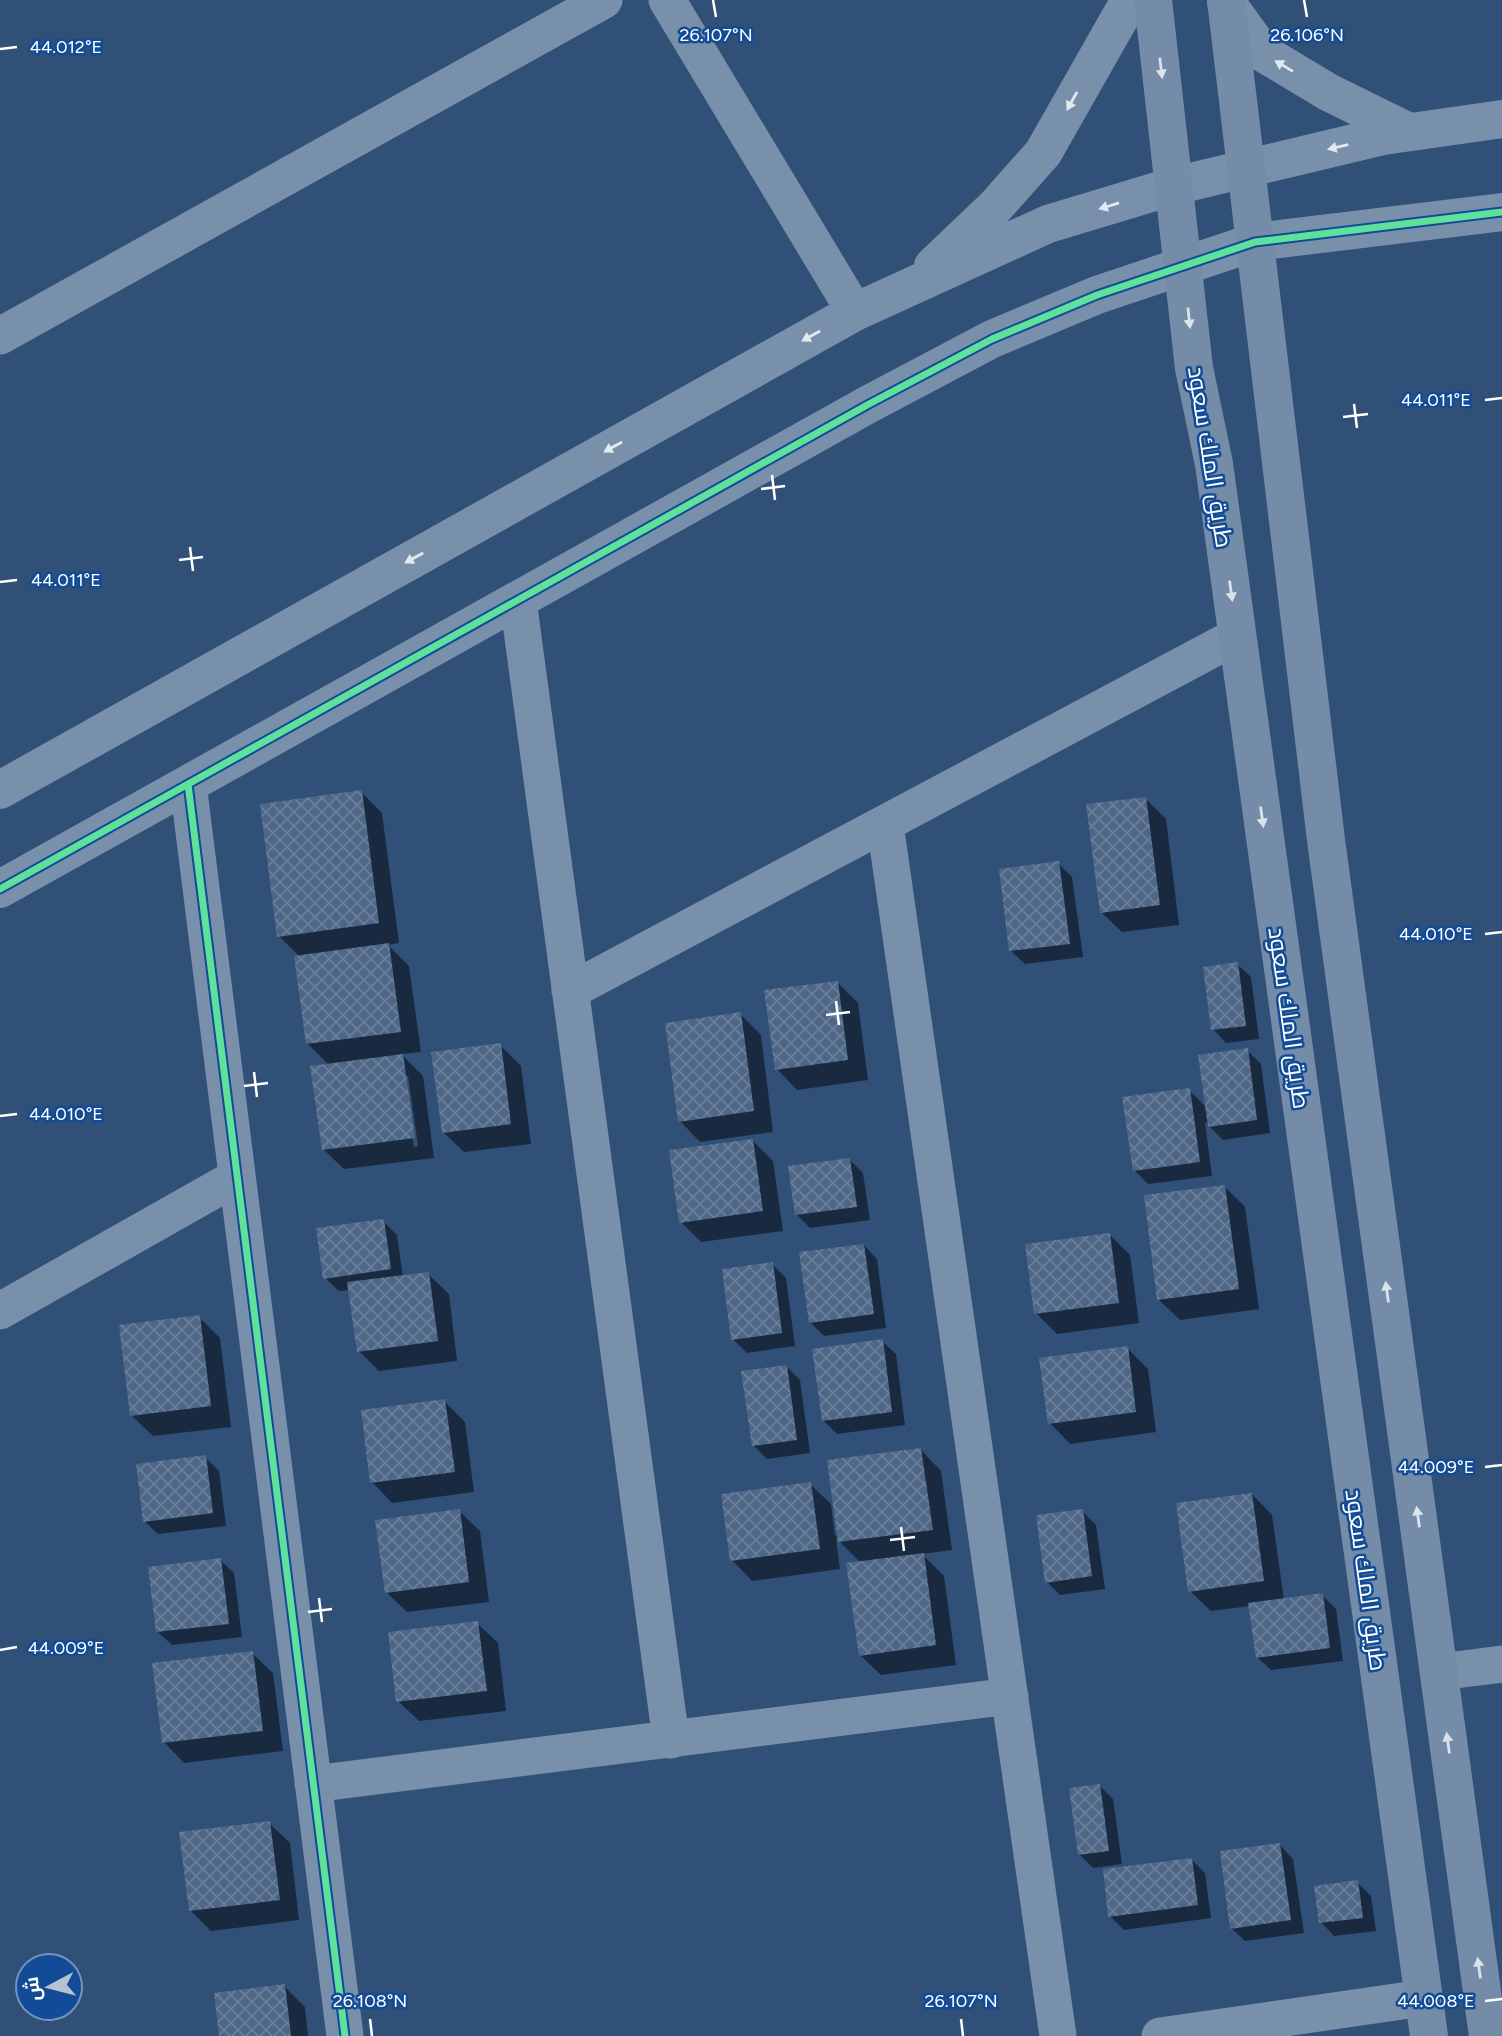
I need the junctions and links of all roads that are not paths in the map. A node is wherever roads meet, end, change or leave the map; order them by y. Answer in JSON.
{"nodes":[{"id":1,"x":604,"y":0,"type":"edge"},
{"id":2,"x":667,"y":0,"type":"edge"},
{"id":3,"x":1130,"y":0,"type":"edge"},
{"id":4,"x":1153,"y":0,"type":"edge"},
{"id":5,"x":1226,"y":1,"type":"edge"},
{"id":6,"x":1502,"y":118,"type":"edge"},
{"id":7,"x":1409,"y":132,"type":"junction"},
{"id":8,"x":1246,"y":169,"type":"junction"},
{"id":9,"x":1174,"y":186,"type":"junction"},
{"id":10,"x":1502,"y":212,"type":"edge"},
{"id":11,"x":1255,"y":242,"type":"junction"},
{"id":12,"x":1183,"y":265,"type":"junction"},
{"id":13,"x":909,"y":288,"type":"junction"},
{"id":14,"x":855,"y":312,"type":"junction"},
{"id":15,"x":0,"y":337,"type":"edge"},
{"id":16,"x":518,"y":600,"type":"junction"},
{"id":17,"x":1237,"y":636,"type":"junction"},
{"id":18,"x":188,"y":784,"type":"junction"},
{"id":19,"x":0,"y":790,"type":"edge"},
{"id":20,"x":885,"y":824,"type":"junction"},
{"id":21,"x":0,"y":889,"type":"edge"},
{"id":22,"x":570,"y":991,"type":"junction"},
{"id":23,"x":237,"y":1177,"type":"junction"},
{"id":24,"x":0,"y":1311,"type":"edge"},
{"id":25,"x":1502,"y":1664,"type":"edge"},
{"id":26,"x":1439,"y":1672,"type":"junction"},
{"id":27,"x":1010,"y":1696,"type":"junction"},
{"id":28,"x":671,"y":1740,"type":"junction"},
{"id":29,"x":313,"y":1784,"type":"junction"},
{"id":30,"x":1423,"y":1998,"type":"junction"},
{"id":31,"x":345,"y":2036,"type":"edge"},
{"id":32,"x":1058,"y":2036,"type":"edge"},
{"id":33,"x":1160,"y":2036,"type":"edge"},
{"id":34,"x":1429,"y":2036,"type":"edge"},
{"id":35,"x":1488,"y":2036,"type":"edge"}],
"edges":[{"from":1,"to":15,"type":"street"},
{"from":2,"to":14,"type":"street"},
{"from":3,"to":13,"type":"street","one_way":true},
{"from":4,"to":9,"type":"main road","name":"طريق الملك سعود","one_way":true},
{"from":7,"to":5,"type":"street","one_way":true},
{"from":5,"to":8,"type":"main road"},
{"from":6,"to":7,"type":"street"},
{"from":7,"to":8,"type":"street","one_way":true},
{"from":8,"to":9,"type":"street"},
{"from":8,"to":11,"type":"main road"},
{"from":9,"to":12,"type":"main road","name":"طريق الملك سعود"},
{"from":9,"to":13,"type":"street","one_way":true},
{"from":10,"to":11,"type":"street"},
{"from":11,"to":12,"type":"street"},
{"from":26,"to":11,"type":"main road","one_way":true},
{"from":12,"to":16,"type":"street"},
{"from":12,"to":17,"type":"main road","name":"طريق الملك سعود","one_way":true},
{"from":13,"to":14,"type":"street"},
{"from":14,"to":19,"type":"street","one_way":true},
{"from":16,"to":18,"type":"street"},
{"from":16,"to":22,"type":"street"},
{"from":17,"to":20,"type":"street"},
{"from":17,"to":30,"type":"main road","name":"طريق الملك سعود","one_way":true},
{"from":18,"to":21,"type":"street"},
{"from":18,"to":23,"type":"street"},
{"from":20,"to":22,"type":"street"},
{"from":20,"to":27,"type":"street"},
{"from":22,"to":28,"type":"street"},
{"from":23,"to":24,"type":"street"},
{"from":23,"to":29,"type":"street"},
{"from":25,"to":26,"type":"street"},
{"from":35,"to":26,"type":"main road","one_way":true},
{"from":27,"to":28,"type":"street"},
{"from":27,"to":32,"type":"street"},
{"from":28,"to":29,"type":"street"},
{"from":29,"to":31,"type":"street"},
{"from":30,"to":33,"type":"street"},
{"from":30,"to":34,"type":"main road","name":"طريق الملك سعود"}]}
